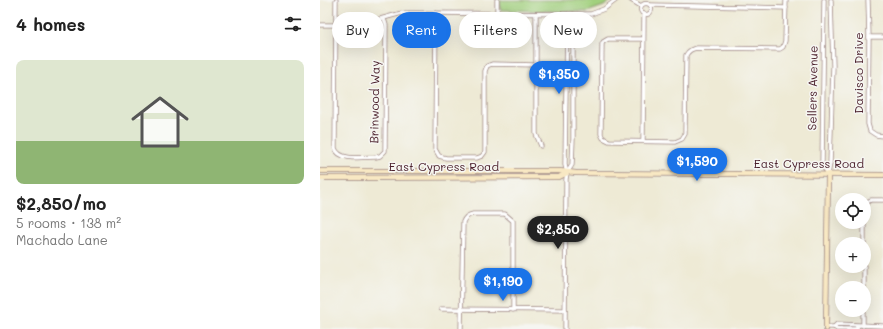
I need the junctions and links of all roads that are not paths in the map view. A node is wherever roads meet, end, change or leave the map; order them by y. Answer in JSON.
{"nodes":[{"id":1,"x":336,"y":0,"type":"edge"},
{"id":2,"x":497,"y":0,"type":"edge"},
{"id":3,"x":616,"y":0,"type":"edge"},
{"id":4,"x":631,"y":0,"type":"edge"},
{"id":5,"x":786,"y":0,"type":"edge"},
{"id":6,"x":824,"y":0,"type":"edge"},
{"id":7,"x":831,"y":0,"type":"edge"},
{"id":8,"x":868,"y":0,"type":"edge"},
{"id":9,"x":651,"y":5,"type":"junction"},
{"id":10,"x":641,"y":6,"type":"junction"},
{"id":11,"x":786,"y":8,"type":"junction"},
{"id":12,"x":336,"y":12,"type":"edge"},
{"id":13,"x":497,"y":12,"type":"edge"},
{"id":14,"x":596,"y":12,"type":"edge"},
{"id":15,"x":532,"y":14,"type":"edge"},
{"id":16,"x":536,"y":14,"type":"junction"},
{"id":17,"x":540,"y":14,"type":"edge"},
{"id":18,"x":644,"y":14,"type":"junction"},
{"id":19,"x":392,"y":16,"type":"edge"},
{"id":20,"x":384,"y":18,"type":"joint"},
{"id":21,"x":320,"y":25,"type":"edge"},
{"id":22,"x":332,"y":26,"type":"edge"},
{"id":23,"x":869,"y":37,"type":"junction"},
{"id":24,"x":883,"y":37,"type":"edge"},
{"id":25,"x":643,"y":39,"type":"junction"},
{"id":26,"x":336,"y":48,"type":"edge"},
{"id":27,"x":436,"y":48,"type":"edge"},
{"id":28,"x":567,"y":48,"type":"edge"},
{"id":29,"x":573,"y":48,"type":"edge"},
{"id":30,"x":536,"y":65,"type":"junction"},
{"id":31,"x":883,"y":136,"type":"edge"},
{"id":32,"x":643,"y":141,"type":"junction"},
{"id":33,"x":541,"y":146,"type":"dead end"},
{"id":34,"x":320,"y":171,"type":"edge"},
{"id":35,"x":567,"y":173,"type":"junction"},
{"id":36,"x":828,"y":174,"type":"junction"},
{"id":37,"x":883,"y":175,"type":"edge"},
{"id":38,"x":320,"y":178,"type":"edge"},
{"id":39,"x":871,"y":200,"type":"edge"},
{"id":40,"x":883,"y":200,"type":"edge"},
{"id":41,"x":441,"y":309,"type":"dead end"},
{"id":42,"x":461,"y":309,"type":"junction"},
{"id":43,"x":513,"y":310,"type":"junction"},
{"id":44,"x":565,"y":310,"type":"junction"},
{"id":45,"x":863,"y":317,"type":"edge"},
{"id":46,"x":863,"y":326,"type":"junction"},
{"id":47,"x":883,"y":326,"type":"edge"},
{"id":48,"x":826,"y":328,"type":"edge"},
{"id":49,"x":461,"y":329,"type":"edge"},
{"id":50,"x":565,"y":329,"type":"edge"}],
"edges":[{"from":1,"to":12,"type":"street"},
{"from":2,"to":13,"type":"street"},
{"from":3,"to":14,"type":"street"},
{"from":4,"to":10,"type":"street"},
{"from":5,"to":11,"type":"street"},
{"from":6,"to":36,"type":"street","name":"Sellers Avenue"},
{"from":7,"to":36,"type":"street","name":"Sellers Avenue"},
{"from":8,"to":23,"type":"street","name":"Davisco Drive"},
{"from":9,"to":10,"type":"street"},
{"from":9,"to":11,"type":"street"},
{"from":9,"to":18,"type":"street"},
{"from":10,"to":18,"type":"street"},
{"from":11,"to":32,"type":"street"},
{"from":15,"to":16,"type":"street"},
{"from":16,"to":17,"type":"street"},
{"from":16,"to":30,"type":"street"},
{"from":18,"to":25,"type":"street"},
{"from":19,"to":20,"type":"street"},
{"from":20,"to":26,"type":"street","name":"Brinwood Way"},
{"from":21,"to":22,"type":"street"},
{"from":23,"to":24,"type":"street"},
{"from":23,"to":31,"type":"street","name":"Davisco Drive"},
{"from":25,"to":32,"type":"street"},
{"from":25,"to":32,"type":"street"},
{"from":27,"to":30,"type":"street"},
{"from":28,"to":35,"type":"street"},
{"from":29,"to":35,"type":"street"},
{"from":30,"to":33,"type":"street"},
{"from":34,"to":35,"type":"street","name":"East Cypress Road"},
{"from":35,"to":36,"type":"street","name":"East Cypress Road"},
{"from":35,"to":38,"type":"street","name":"East Cypress Road"},
{"from":35,"to":44,"type":"street"},
{"from":36,"to":37,"type":"street","name":"East Cypress Road"},
{"from":36,"to":48,"type":"street","name":"Sellers Avenue"},
{"from":39,"to":40,"type":"street"},
{"from":41,"to":42,"type":"street"},
{"from":42,"to":43,"type":"street"},
{"from":42,"to":43,"type":"street"},
{"from":42,"to":49,"type":"street"},
{"from":43,"to":44,"type":"street"},
{"from":44,"to":50,"type":"street"},
{"from":45,"to":46,"type":"street"},
{"from":46,"to":47,"type":"street"},
{"from":46,"to":48,"type":"street"}]}
